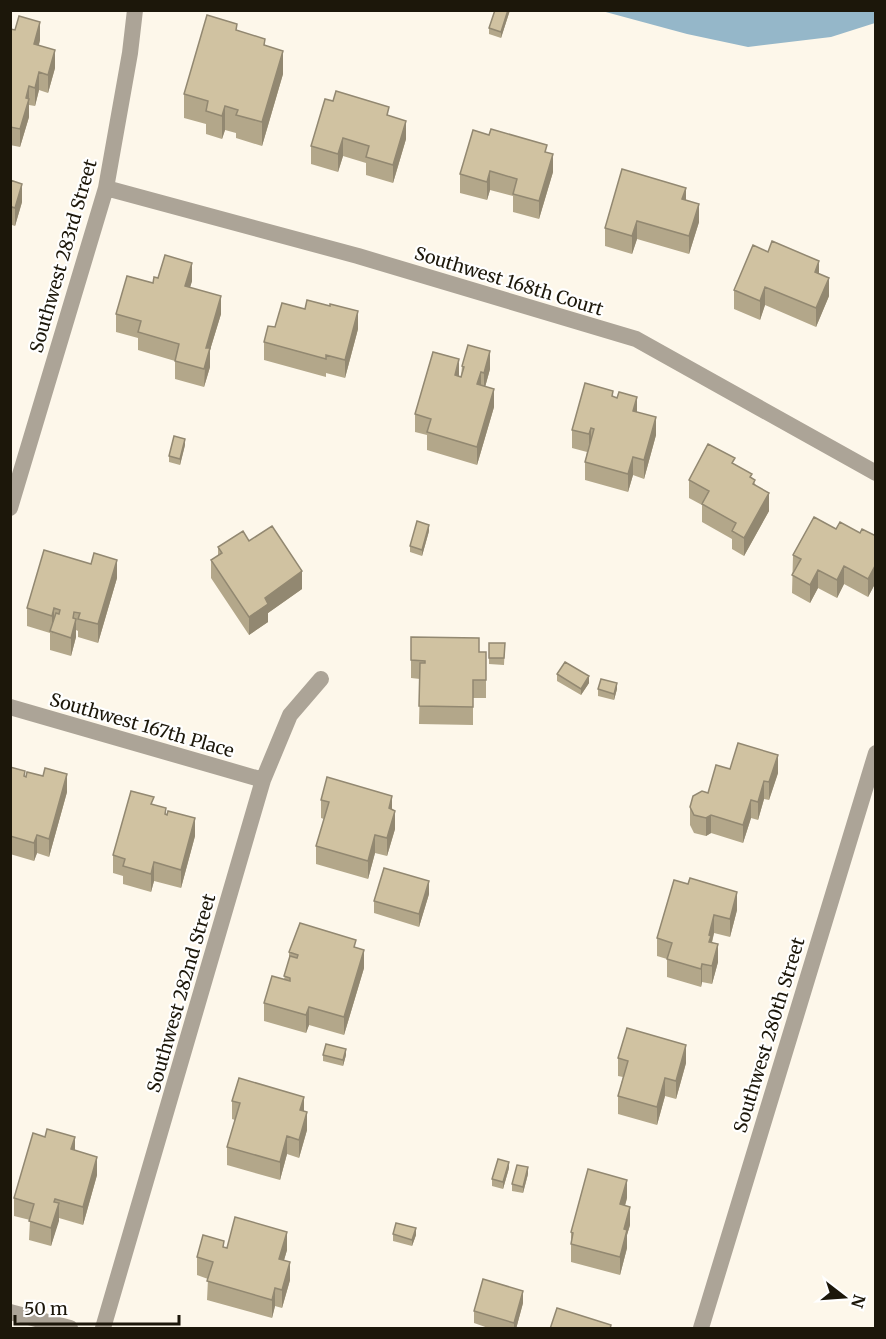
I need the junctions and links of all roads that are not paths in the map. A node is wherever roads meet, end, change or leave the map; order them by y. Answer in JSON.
{"nodes":[{"id":1,"x":135,"y":10,"type":"edge"},
{"id":2,"x":106,"y":188,"type":"junction"},
{"id":3,"x":876,"y":473,"type":"edge"},
{"id":4,"x":10,"y":508,"type":"edge"},
{"id":5,"x":321,"y":679,"type":"dead end"},
{"id":6,"x":10,"y":707,"type":"edge"},
{"id":7,"x":876,"y":753,"type":"edge"},
{"id":8,"x":263,"y":780,"type":"junction"},
{"id":9,"x":16,"y":1318,"type":"edge"},
{"id":10,"x":70,"y":1329,"type":"edge"},
{"id":11,"x":103,"y":1329,"type":"edge"},
{"id":12,"x":701,"y":1329,"type":"edge"}],
"edges":[{"from":1,"to":2,"type":"street","name":"Southwest 283rd Street"},
{"from":2,"to":3,"type":"street","name":"Southwest 168th Court"},
{"from":2,"to":4,"type":"street","name":"Southwest 283rd Street"},
{"from":5,"to":8,"type":"street","name":"Southwest 282nd Street"},
{"from":6,"to":8,"type":"street","name":"Southwest 167th Place"},
{"from":7,"to":12,"type":"street","name":"Southwest 280th Street"},
{"from":8,"to":11,"type":"street","name":"Southwest 282nd Street"},
{"from":9,"to":10,"type":"street"}]}
